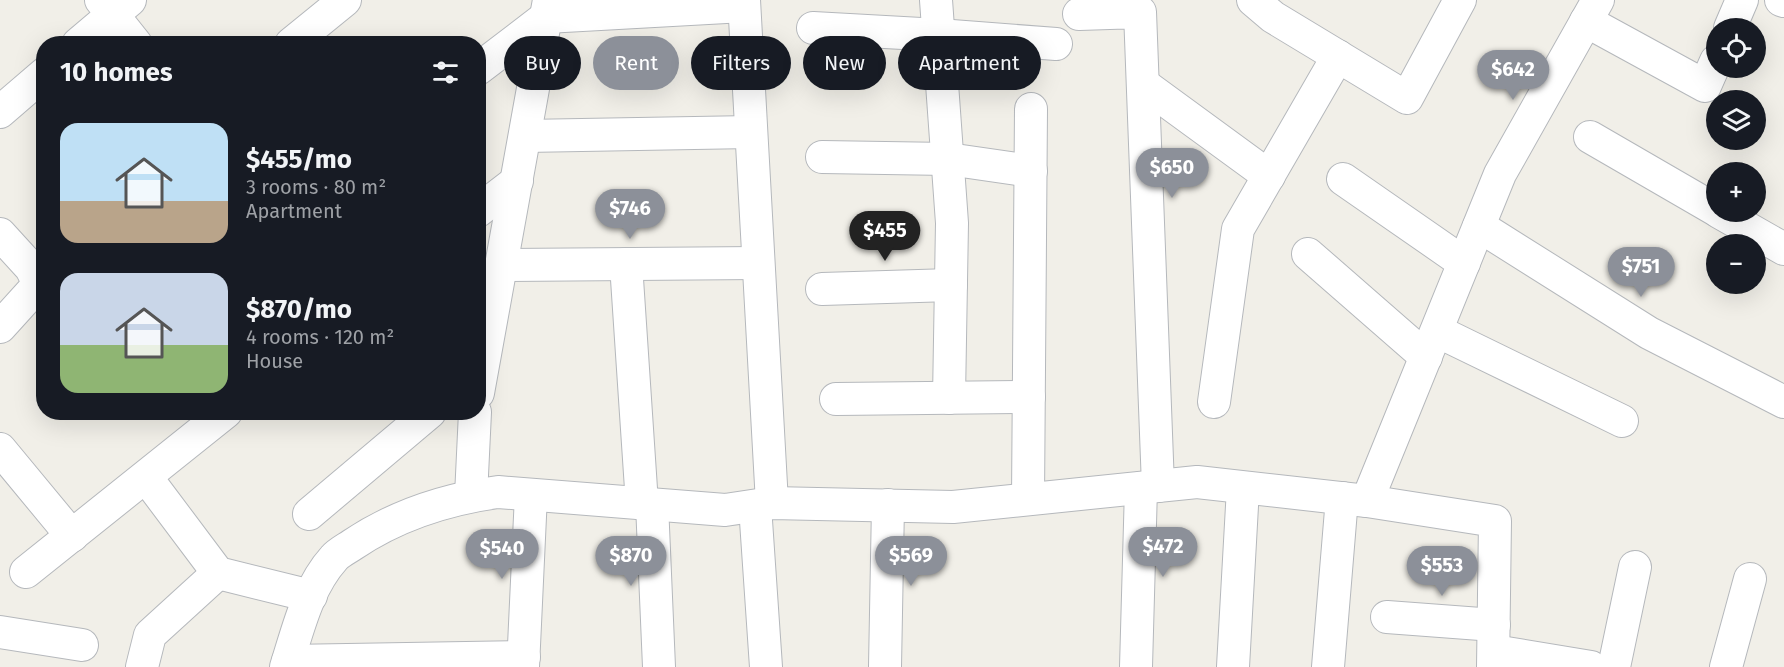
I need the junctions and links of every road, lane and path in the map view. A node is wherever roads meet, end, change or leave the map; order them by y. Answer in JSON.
{"nodes":[{"id":1,"x":345,"y":0,"type":"edge"},
{"id":2,"x":936,"y":0,"type":"edge"},
{"id":3,"x":1253,"y":0,"type":"edge"},
{"id":4,"x":1460,"y":0,"type":"edge"},
{"id":5,"x":1742,"y":0,"type":"edge"},
{"id":6,"x":744,"y":3,"type":"edge"},
{"id":7,"x":114,"y":5,"type":"edge"},
{"id":8,"x":547,"y":9,"type":"edge"},
{"id":9,"x":1592,"y":10,"type":"edge"},
{"id":10,"x":1079,"y":14,"type":"dead end"},
{"id":11,"x":1734,"y":18,"type":"edge"},
{"id":12,"x":813,"y":28,"type":"dead end"},
{"id":13,"x":939,"y":35,"type":"junction"},
{"id":14,"x":85,"y":36,"type":"edge"},
{"id":15,"x":131,"y":36,"type":"edge"},
{"id":16,"x":301,"y":36,"type":"edge"},
{"id":17,"x":1056,"y":44,"type":"dead end"},
{"id":18,"x":1338,"y":56,"type":"junction"},
{"id":19,"x":486,"y":62,"type":"edge"},
{"id":20,"x":1709,"y":78,"type":"edge"},
{"id":21,"x":36,"y":81,"type":"edge"},
{"id":22,"x":1143,"y":84,"type":"junction"},
{"id":23,"x":1031,"y":110,"type":"dead end"},
{"id":24,"x":0,"y":112,"type":"edge"},
{"id":25,"x":751,"y":132,"type":"junction"},
{"id":26,"x":525,"y":136,"type":"junction"},
{"id":27,"x":1590,"y":137,"type":"dead end"},
{"id":28,"x":822,"y":157,"type":"dead end"},
{"id":29,"x":948,"y":159,"type":"junction"},
{"id":30,"x":1031,"y":171,"type":"junction"},
{"id":31,"x":1269,"y":176,"type":"junction"},
{"id":32,"x":1343,"y":179,"type":"dead end"},
{"id":33,"x":517,"y":181,"type":"junction"},
{"id":34,"x":1706,"y":204,"type":"edge"},
{"id":35,"x":486,"y":205,"type":"edge"},
{"id":36,"x":1737,"y":222,"type":"edge"},
{"id":37,"x":1479,"y":226,"type":"junction"},
{"id":38,"x":0,"y":234,"type":"edge"},
{"id":39,"x":1784,"y":249,"type":"edge"},
{"id":40,"x":1308,"y":254,"type":"dead end"},
{"id":41,"x":36,"y":261,"type":"edge"},
{"id":42,"x":758,"y":263,"type":"junction"},
{"id":43,"x":1464,"y":263,"type":"junction"},
{"id":44,"x":626,"y":264,"type":"junction"},
{"id":45,"x":501,"y":265,"type":"junction"},
{"id":46,"x":951,"y":285,"type":"junction"},
{"id":47,"x":36,"y":287,"type":"edge"},
{"id":48,"x":822,"y":289,"type":"dead end"},
{"id":49,"x":0,"y":327,"type":"edge"},
{"id":50,"x":1431,"y":344,"type":"junction"},
{"id":51,"x":486,"y":348,"type":"edge"},
{"id":52,"x":949,"y":398,"type":"junction"},
{"id":53,"x":1029,"y":398,"type":"junction"},
{"id":54,"x":836,"y":399,"type":"dead end"},
{"id":55,"x":1214,"y":402,"type":"dead end"},
{"id":56,"x":1784,"y":402,"type":"edge"},
{"id":57,"x":216,"y":420,"type":"edge"},
{"id":58,"x":422,"y":420,"type":"edge"},
{"id":59,"x":439,"y":420,"type":"edge"},
{"id":60,"x":474,"y":420,"type":"edge"},
{"id":61,"x":1622,"y":421,"type":"dead end"},
{"id":62,"x":0,"y":449,"type":"edge"},
{"id":63,"x":472,"y":460,"type":"junction"},
{"id":64,"x":146,"y":477,"type":"junction"},
{"id":65,"x":1149,"y":487,"type":"junction"},
{"id":66,"x":1243,"y":488,"type":"junction"},
{"id":67,"x":531,"y":495,"type":"junction"},
{"id":68,"x":471,"y":496,"type":"junction"},
{"id":69,"x":1028,"y":499,"type":"junction"},
{"id":70,"x":1354,"y":500,"type":"junction"},
{"id":71,"x":647,"y":504,"type":"junction"},
{"id":72,"x":764,"y":504,"type":"junction"},
{"id":73,"x":888,"y":506,"type":"junction"},
{"id":74,"x":309,"y":514,"type":"dead end"},
{"id":75,"x":72,"y":536,"type":"junction"},
{"id":76,"x":1635,"y":567,"type":"dead end"},
{"id":77,"x":26,"y":572,"type":"dead end"},
{"id":78,"x":218,"y":573,"type":"junction"},
{"id":79,"x":1749,"y":579,"type":"dead end"},
{"id":80,"x":311,"y":596,"type":"junction"},
{"id":81,"x":1387,"y":617,"type":"dead end"},
{"id":82,"x":0,"y":632,"type":"edge"},
{"id":83,"x":82,"y":645,"type":"dead end"},
{"id":84,"x":1493,"y":648,"type":"edge"},
{"id":85,"x":523,"y":662,"type":"edge"},
{"id":86,"x":287,"y":664,"type":"edge"},
{"id":87,"x":142,"y":667,"type":"edge"},
{"id":88,"x":659,"y":667,"type":"edge"},
{"id":89,"x":766,"y":667,"type":"edge"},
{"id":90,"x":885,"y":667,"type":"edge"},
{"id":91,"x":1136,"y":667,"type":"edge"},
{"id":92,"x":1233,"y":667,"type":"edge"},
{"id":93,"x":1328,"y":667,"type":"edge"},
{"id":94,"x":1591,"y":667,"type":"edge"},
{"id":95,"x":1614,"y":667,"type":"edge"},
{"id":96,"x":1726,"y":667,"type":"edge"}],
"edges":[{"from":1,"to":16,"type":"street"},
{"from":2,"to":13,"type":"street"},
{"from":3,"to":18,"type":"street"},
{"from":4,"to":18,"type":"street"},
{"from":5,"to":11,"type":"street"},
{"from":6,"to":8,"type":"street"},
{"from":6,"to":25,"type":"street"},
{"from":7,"to":14,"type":"street"},
{"from":7,"to":15,"type":"street"},
{"from":8,"to":19,"type":"street"},
{"from":8,"to":26,"type":"street"},
{"from":9,"to":20,"type":"street"},
{"from":9,"to":37,"type":"street"},
{"from":10,"to":22,"type":"street"},
{"from":12,"to":13,"type":"street"},
{"from":13,"to":17,"type":"street"},
{"from":13,"to":29,"type":"street"},
{"from":18,"to":31,"type":"street"},
{"from":21,"to":24,"type":"street"},
{"from":22,"to":31,"type":"street"},
{"from":22,"to":65,"type":"street"},
{"from":23,"to":30,"type":"street"},
{"from":25,"to":26,"type":"street"},
{"from":25,"to":42,"type":"street"},
{"from":26,"to":33,"type":"street"},
{"from":27,"to":34,"type":"street"},
{"from":28,"to":29,"type":"street"},
{"from":29,"to":30,"type":"street"},
{"from":29,"to":46,"type":"street"},
{"from":30,"to":53,"type":"street"},
{"from":31,"to":55,"type":"street"},
{"from":32,"to":43,"type":"street"},
{"from":33,"to":35,"type":"street"},
{"from":33,"to":45,"type":"street"},
{"from":36,"to":39,"type":"street"},
{"from":37,"to":43,"type":"street"},
{"from":37,"to":56,"type":"street"},
{"from":38,"to":41,"type":"street"},
{"from":40,"to":50,"type":"street"},
{"from":42,"to":44,"type":"street"},
{"from":42,"to":72,"type":"street"},
{"from":43,"to":50,"type":"street"},
{"from":44,"to":45,"type":"street"},
{"from":44,"to":71,"type":"street"},
{"from":45,"to":51,"type":"street"},
{"from":46,"to":48,"type":"street"},
{"from":46,"to":52,"type":"street"},
{"from":47,"to":49,"type":"street"},
{"from":50,"to":61,"type":"street"},
{"from":50,"to":70,"type":"street"},
{"from":52,"to":53,"type":"street"},
{"from":52,"to":54,"type":"street"},
{"from":53,"to":69,"type":"street"},
{"from":57,"to":64,"type":"street"},
{"from":58,"to":74,"type":"street"},
{"from":59,"to":63,"type":"street"},
{"from":60,"to":63,"type":"street"},
{"from":62,"to":75,"type":"street"},
{"from":63,"to":68,"type":"street"},
{"from":64,"to":75,"type":"street"},
{"from":64,"to":78,"type":"street"},
{"from":65,"to":66,"type":"street"},
{"from":65,"to":69,"type":"street"},
{"from":65,"to":91,"type":"street"},
{"from":66,"to":70,"type":"street"},
{"from":66,"to":92,"type":"street"},
{"from":67,"to":68,"type":"street"},
{"from":67,"to":71,"type":"street"},
{"from":67,"to":85,"type":"street"},
{"from":68,"to":80,"type":"street"},
{"from":69,"to":73,"type":"street"},
{"from":70,"to":84,"type":"street"},
{"from":70,"to":93,"type":"street"},
{"from":71,"to":72,"type":"street"},
{"from":71,"to":88,"type":"street"},
{"from":72,"to":73,"type":"street"},
{"from":72,"to":89,"type":"street"},
{"from":73,"to":90,"type":"street"},
{"from":75,"to":77,"type":"street"},
{"from":76,"to":95,"type":"street"},
{"from":78,"to":80,"type":"street"},
{"from":78,"to":87,"type":"street"},
{"from":79,"to":96,"type":"street"},
{"from":80,"to":86,"type":"street"},
{"from":81,"to":84,"type":"street"},
{"from":82,"to":83,"type":"street"},
{"from":84,"to":94,"type":"street"},
{"from":85,"to":86,"type":"street"}]}
